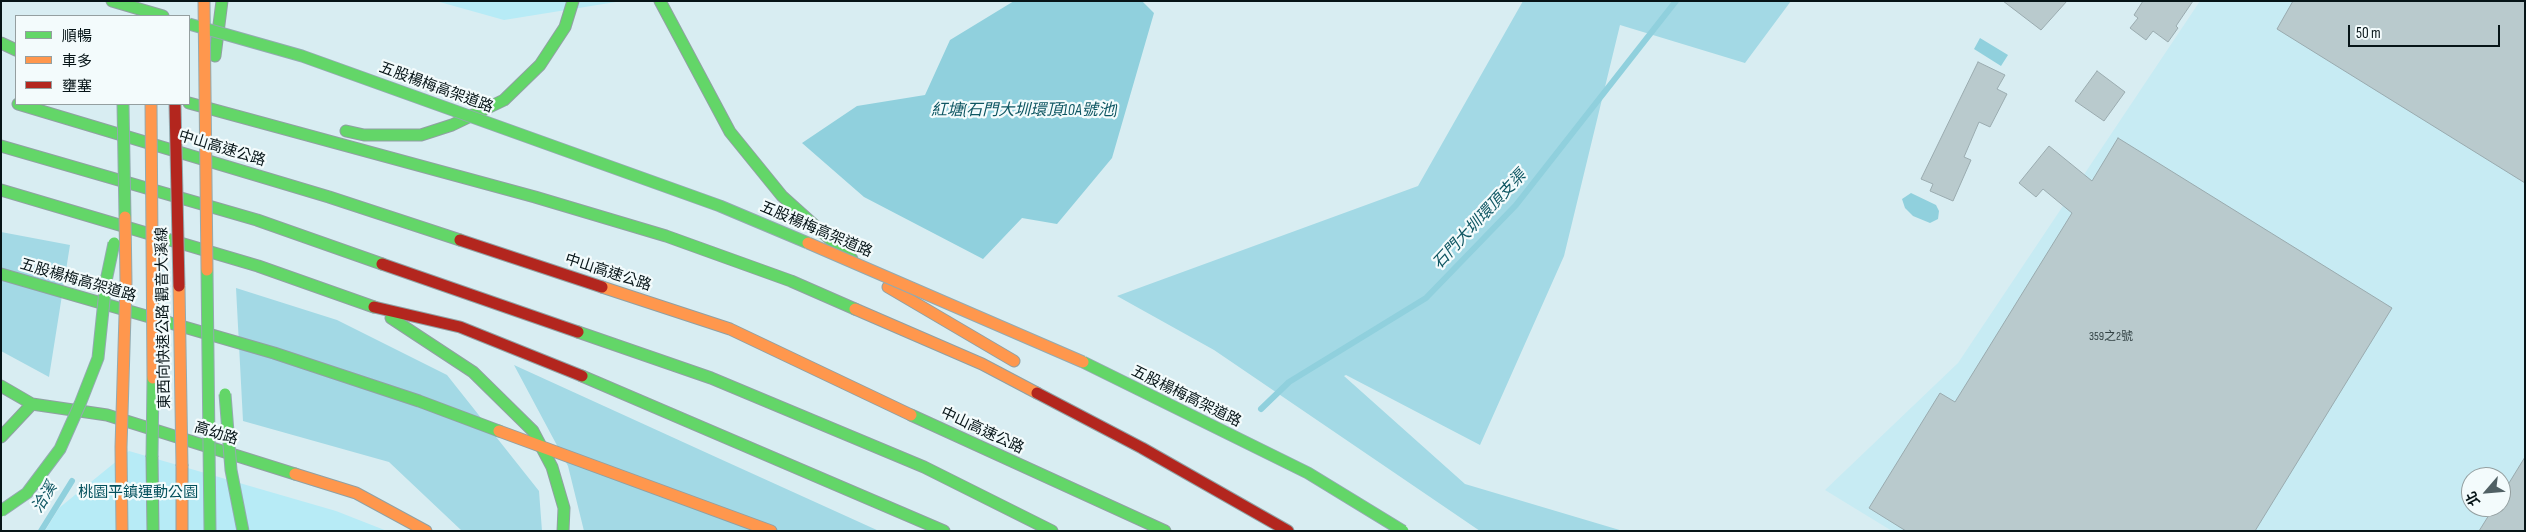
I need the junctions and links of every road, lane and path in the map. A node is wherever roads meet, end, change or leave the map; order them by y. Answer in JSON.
{"nodes":[{"id":1,"x":112,"y":1,"type":"edge"},
{"id":2,"x":118,"y":1,"type":"edge"},
{"id":3,"x":150,"y":1,"type":"edge"},
{"id":4,"x":204,"y":1,"type":"edge"},
{"id":5,"x":222,"y":1,"type":"edge"},
{"id":6,"x":573,"y":1,"type":"edge"},
{"id":7,"x":660,"y":1,"type":"edge"},
{"id":8,"x":119,"y":15,"type":"edge"},
{"id":9,"x":150,"y":15,"type":"edge"},
{"id":10,"x":161,"y":15,"type":"edge"},
{"id":11,"x":190,"y":24,"type":"edge"},
{"id":12,"x":1,"y":43,"type":"edge"},
{"id":13,"x":1,"y":48,"type":"edge"},
{"id":14,"x":15,"y":50,"type":"edge"},
{"id":15,"x":15,"y":50,"type":"edge"},
{"id":16,"x":204,"y":96,"type":"junction"},
{"id":17,"x":190,"y":103,"type":"edge"},
{"id":18,"x":21,"y":105,"type":"edge"},
{"id":19,"x":122,"y":105,"type":"edge"},
{"id":20,"x":151,"y":105,"type":"edge"},
{"id":21,"x":175,"y":105,"type":"edge"},
{"id":22,"x":265,"y":123,"type":"junction"},
{"id":23,"x":317,"y":125,"type":"dead end"},
{"id":24,"x":336,"y":129,"type":"dead end"},
{"id":25,"x":1,"y":146,"type":"edge"},
{"id":26,"x":1,"y":190,"type":"edge"},
{"id":27,"x":123,"y":200,"type":"junction"},
{"id":28,"x":1,"y":202,"type":"edge"},
{"id":29,"x":52,"y":203,"type":"junction"},
{"id":30,"x":1,"y":274,"type":"edge"},
{"id":31,"x":208,"y":303,"type":"junction"},
{"id":32,"x":375,"y":308,"type":"junction"},
{"id":33,"x":220,"y":361,"type":"dead end"},
{"id":34,"x":1027,"y":368,"type":"dead end"},
{"id":35,"x":224,"y":380,"type":"dead end"},
{"id":36,"x":1,"y":386,"type":"edge"},
{"id":37,"x":32,"y":404,"type":"junction"},
{"id":38,"x":1,"y":437,"type":"edge"},
{"id":39,"x":1172,"y":452,"type":"dead end"},
{"id":40,"x":1,"y":511,"type":"edge"},
{"id":41,"x":1285,"y":529,"type":"edge"},
{"id":42,"x":122,"y":531,"type":"edge"},
{"id":43,"x":153,"y":531,"type":"edge"},
{"id":44,"x":182,"y":531,"type":"edge"},
{"id":45,"x":210,"y":531,"type":"edge"},
{"id":46,"x":243,"y":531,"type":"edge"},
{"id":47,"x":426,"y":531,"type":"edge"},
{"id":48,"x":563,"y":531,"type":"edge"},
{"id":49,"x":771,"y":531,"type":"edge"},
{"id":50,"x":944,"y":531,"type":"edge"},
{"id":51,"x":1052,"y":531,"type":"edge"},
{"id":52,"x":1165,"y":531,"type":"edge"},
{"id":53,"x":1404,"y":531,"type":"edge"}],
"edges":[{"from":1,"to":10,"type":"main road"},
{"from":2,"to":8,"type":"main road"},
{"from":3,"to":9,"type":"main road"},
{"from":4,"to":16,"type":"main road","bridge":true},
{"from":5,"to":16,"type":"main road","bridge":true},
{"from":6,"to":24,"type":"main road"},
{"from":7,"to":34,"type":"main road","bridge":true},
{"from":11,"to":53,"type":"main road","name":"五股楊梅高架道路","bridge":true},
{"from":12,"to":14,"type":"main road"},
{"from":13,"to":15,"type":"main road"},
{"from":16,"to":31,"type":"main road","bridge":true},
{"from":17,"to":22,"type":"main road"},
{"from":18,"to":52,"type":"main road","name":"中山高速公路"},
{"from":19,"to":27,"type":"main road","bridge":true},
{"from":20,"to":43,"type":"main road","name":"東西向快速公路 觀音大溪線","bridge":true},
{"from":21,"to":44,"type":"main road","name":"東西向快速公路 觀音大溪線","bridge":true},
{"from":22,"to":23,"type":"main road"},
{"from":22,"to":41,"type":"main road"},
{"from":25,"to":51,"type":"main road"},
{"from":26,"to":29,"type":"main road"},
{"from":27,"to":40,"type":"main road","bridge":true},
{"from":27,"to":42,"type":"main road","bridge":true},
{"from":28,"to":29,"type":"main road"},
{"from":29,"to":32,"type":"main road"},
{"from":30,"to":49,"type":"main road","name":"五股楊梅高架道路","bridge":true},
{"from":31,"to":33,"type":"main road","bridge":true},
{"from":31,"to":45,"type":"main road","bridge":true},
{"from":32,"to":48,"type":"main road"},
{"from":32,"to":50,"type":"main road"},
{"from":35,"to":46,"type":"main road","bridge":true},
{"from":36,"to":37,"type":"main road"},
{"from":37,"to":38,"type":"main road"},
{"from":37,"to":47,"type":"main road","name":"高幼路"},
{"from":39,"to":41,"type":"main road"}]}
